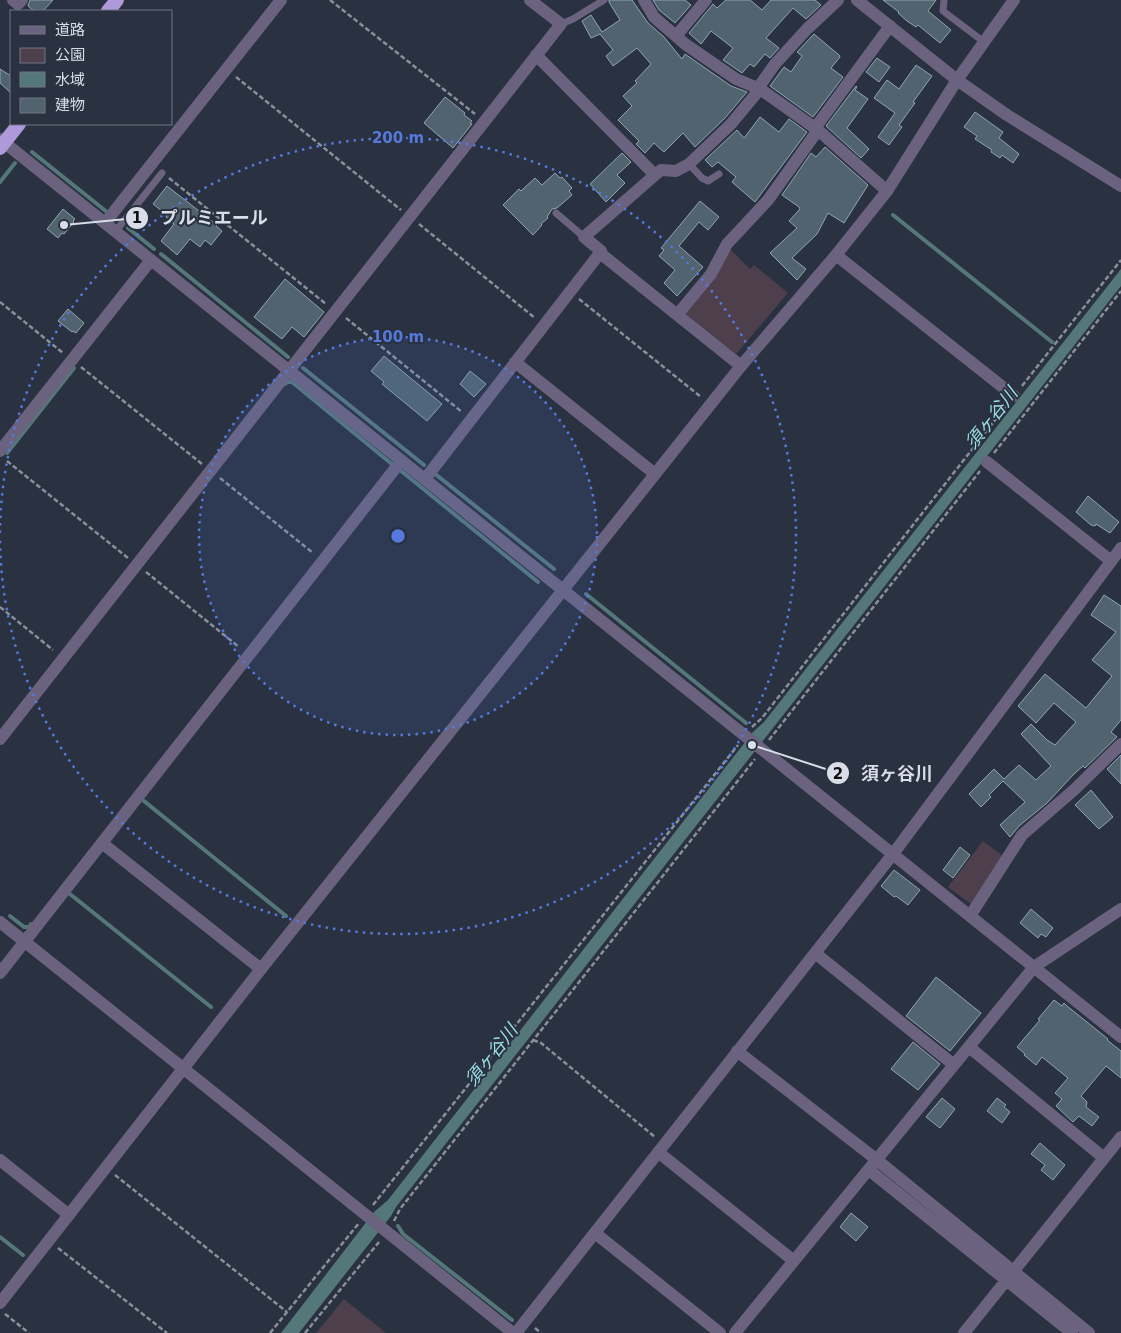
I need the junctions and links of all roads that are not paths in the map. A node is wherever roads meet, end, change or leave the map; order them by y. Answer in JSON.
{"nodes":[{"id":1,"x":13,"y":0,"type":"edge"},
{"id":2,"x":22,"y":0,"type":"edge"},
{"id":3,"x":117,"y":0,"type":"edge"},
{"id":4,"x":281,"y":0,"type":"edge"},
{"id":5,"x":530,"y":0,"type":"edge"},
{"id":6,"x":604,"y":0,"type":"edge"},
{"id":7,"x":644,"y":0,"type":"edge"},
{"id":8,"x":706,"y":0,"type":"edge"},
{"id":9,"x":838,"y":0,"type":"edge"},
{"id":10,"x":857,"y":0,"type":"edge"},
{"id":11,"x":944,"y":0,"type":"edge"},
{"id":12,"x":1014,"y":0,"type":"edge"},
{"id":13,"x":109,"y":10,"type":"edge"},
{"id":14,"x":561,"y":24,"type":"junction"},
{"id":15,"x":890,"y":26,"type":"junction"},
{"id":16,"x":676,"y":36,"type":"junction"},
{"id":17,"x":984,"y":42,"type":"junction"},
{"id":18,"x":536,"y":55,"type":"junction"},
{"id":19,"x":957,"y":80,"type":"junction"},
{"id":20,"x":759,"y":89,"type":"junction"},
{"id":21,"x":18,"y":125,"type":"edge"},
{"id":22,"x":817,"y":129,"type":"junction"},
{"id":23,"x":1,"y":143,"type":"edge"},
{"id":24,"x":689,"y":164,"type":"junction"},
{"id":25,"x":162,"y":173,"type":"road end"},
{"id":26,"x":719,"y":174,"type":"dead end"},
{"id":27,"x":655,"y":175,"type":"junction"},
{"id":28,"x":1121,"y":186,"type":"edge"},
{"id":29,"x":887,"y":191,"type":"junction"},
{"id":30,"x":556,"y":214,"type":"dead end"},
{"id":31,"x":110,"y":228,"type":"junction"},
{"id":32,"x":584,"y":237,"type":"junction"},
{"id":33,"x":600,"y":253,"type":"junction"},
{"id":34,"x":836,"y":255,"type":"junction"},
{"id":35,"x":151,"y":260,"type":"junction"},
{"id":36,"x":678,"y":315,"type":"junction"},
{"id":37,"x":515,"y":362,"type":"junction"},
{"id":38,"x":741,"y":366,"type":"junction"},
{"id":39,"x":289,"y":371,"type":"junction"},
{"id":40,"x":1014,"y":396,"type":"road end"},
{"id":41,"x":0,"y":451,"type":"edge"},
{"id":42,"x":401,"y":460,"type":"junction"},
{"id":43,"x":987,"y":462,"type":"road end"},
{"id":44,"x":655,"y":474,"type":"junction"},
{"id":45,"x":424,"y":479,"type":"junction"},
{"id":46,"x":1121,"y":548,"type":"edge"},
{"id":47,"x":1111,"y":561,"type":"junction"},
{"id":48,"x":563,"y":590,"type":"junction"},
{"id":49,"x":0,"y":739,"type":"edge"},
{"id":50,"x":1121,"y":744,"type":"edge"},
{"id":51,"x":102,"y":843,"type":"junction"},
{"id":52,"x":893,"y":854,"type":"junction"},
{"id":53,"x":1121,"y":909,"type":"edge"},
{"id":54,"x":970,"y":916,"type":"junction"},
{"id":55,"x":0,"y":922,"type":"edge"},
{"id":56,"x":25,"y":942,"type":"junction"},
{"id":57,"x":815,"y":953,"type":"junction"},
{"id":58,"x":1034,"y":967,"type":"junction"},
{"id":59,"x":261,"y":969,"type":"junction"},
{"id":60,"x":0,"y":973,"type":"edge"},
{"id":61,"x":1121,"y":1037,"type":"edge"},
{"id":62,"x":969,"y":1047,"type":"junction"},
{"id":63,"x":738,"y":1052,"type":"junction"},
{"id":64,"x":954,"y":1065,"type":"junction"},
{"id":65,"x":184,"y":1069,"type":"junction"},
{"id":66,"x":1121,"y":1137,"type":"edge"},
{"id":67,"x":661,"y":1148,"type":"junction"},
{"id":68,"x":1104,"y":1158,"type":"junction"},
{"id":69,"x":0,"y":1160,"type":"edge"},
{"id":70,"x":873,"y":1165,"type":"junction"},
{"id":71,"x":69,"y":1215,"type":"junction"},
{"id":72,"x":595,"y":1233,"type":"junction"},
{"id":73,"x":794,"y":1261,"type":"junction"},
{"id":74,"x":1010,"y":1276,"type":"junction"},
{"id":75,"x":0,"y":1303,"type":"edge"},
{"id":76,"x":515,"y":1333,"type":"edge"},
{"id":77,"x":720,"y":1333,"type":"edge"},
{"id":78,"x":735,"y":1333,"type":"edge"},
{"id":79,"x":964,"y":1333,"type":"edge"},
{"id":80,"x":1072,"y":1333,"type":"edge"},
{"id":81,"x":1089,"y":1333,"type":"edge"}],
"edges":[{"from":1,"to":2,"type":"street"},
{"from":3,"to":13,"type":"highway"},
{"from":4,"to":31,"type":"street"},
{"from":5,"to":14,"type":"street"},
{"from":6,"to":14,"type":"lane"},
{"from":7,"to":16,"type":"street"},
{"from":8,"to":16,"type":"street"},
{"from":9,"to":20,"type":"street"},
{"from":10,"to":15,"type":"street"},
{"from":11,"to":17,"type":"lane"},
{"from":12,"to":17,"type":"street"},
{"from":14,"to":18,"type":"street"},
{"from":15,"to":19,"type":"street"},
{"from":15,"to":22,"type":"street"},
{"from":16,"to":20,"type":"street"},
{"from":17,"to":19,"type":"street"},
{"from":18,"to":27,"type":"street"},
{"from":18,"to":39,"type":"street"},
{"from":19,"to":28,"type":"street"},
{"from":19,"to":29,"type":"street"},
{"from":20,"to":22,"type":"street"},
{"from":20,"to":24,"type":"street"},
{"from":21,"to":23,"type":"highway"},
{"from":22,"to":29,"type":"street"},
{"from":22,"to":36,"type":"street"},
{"from":23,"to":31,"type":"street"},
{"from":24,"to":26,"type":"lane"},
{"from":24,"to":27,"type":"street"},
{"from":25,"to":31,"type":"lane"},
{"from":27,"to":32,"type":"street"},
{"from":29,"to":34,"type":"street"},
{"from":30,"to":32,"type":"lane"},
{"from":31,"to":35,"type":"street"},
{"from":32,"to":33,"type":"street"},
{"from":33,"to":36,"type":"street"},
{"from":33,"to":37,"type":"street"},
{"from":34,"to":38,"type":"street"},
{"from":34,"to":40,"type":"street"},
{"from":35,"to":39,"type":"street"},
{"from":35,"to":41,"type":"street"},
{"from":36,"to":38,"type":"street"},
{"from":37,"to":44,"type":"street"},
{"from":37,"to":45,"type":"street"},
{"from":38,"to":44,"type":"street"},
{"from":39,"to":42,"type":"street"},
{"from":39,"to":49,"type":"street"},
{"from":42,"to":45,"type":"street"},
{"from":42,"to":51,"type":"street"},
{"from":43,"to":47,"type":"street"},
{"from":44,"to":48,"type":"street"},
{"from":45,"to":48,"type":"street"},
{"from":46,"to":47,"type":"street"},
{"from":47,"to":52,"type":"street"},
{"from":48,"to":52,"type":"street"},
{"from":48,"to":59,"type":"street"},
{"from":50,"to":54,"type":"street"},
{"from":51,"to":56,"type":"street"},
{"from":51,"to":59,"type":"street"},
{"from":52,"to":54,"type":"street"},
{"from":52,"to":57,"type":"street"},
{"from":53,"to":58,"type":"street"},
{"from":54,"to":58,"type":"street"},
{"from":55,"to":56,"type":"street"},
{"from":56,"to":60,"type":"street"},
{"from":56,"to":65,"type":"street"},
{"from":57,"to":63,"type":"street"},
{"from":57,"to":64,"type":"street"},
{"from":58,"to":61,"type":"street"},
{"from":58,"to":62,"type":"street"},
{"from":59,"to":65,"type":"street"},
{"from":62,"to":64,"type":"street"},
{"from":62,"to":68,"type":"street"},
{"from":63,"to":67,"type":"street"},
{"from":63,"to":70,"type":"street"},
{"from":64,"to":70,"type":"street"},
{"from":65,"to":71,"type":"street"},
{"from":65,"to":76,"type":"street"},
{"from":66,"to":68,"type":"street"},
{"from":67,"to":72,"type":"street"},
{"from":67,"to":73,"type":"street"},
{"from":68,"to":74,"type":"street"},
{"from":69,"to":71,"type":"street"},
{"from":70,"to":73,"type":"street"},
{"from":70,"to":74,"type":"street"},
{"from":71,"to":75,"type":"street"},
{"from":72,"to":76,"type":"street"},
{"from":72,"to":77,"type":"street"},
{"from":73,"to":78,"type":"street"},
{"from":74,"to":79,"type":"street"},
{"from":74,"to":80,"type":"street"},
{"from":74,"to":81,"type":"street"}]}
